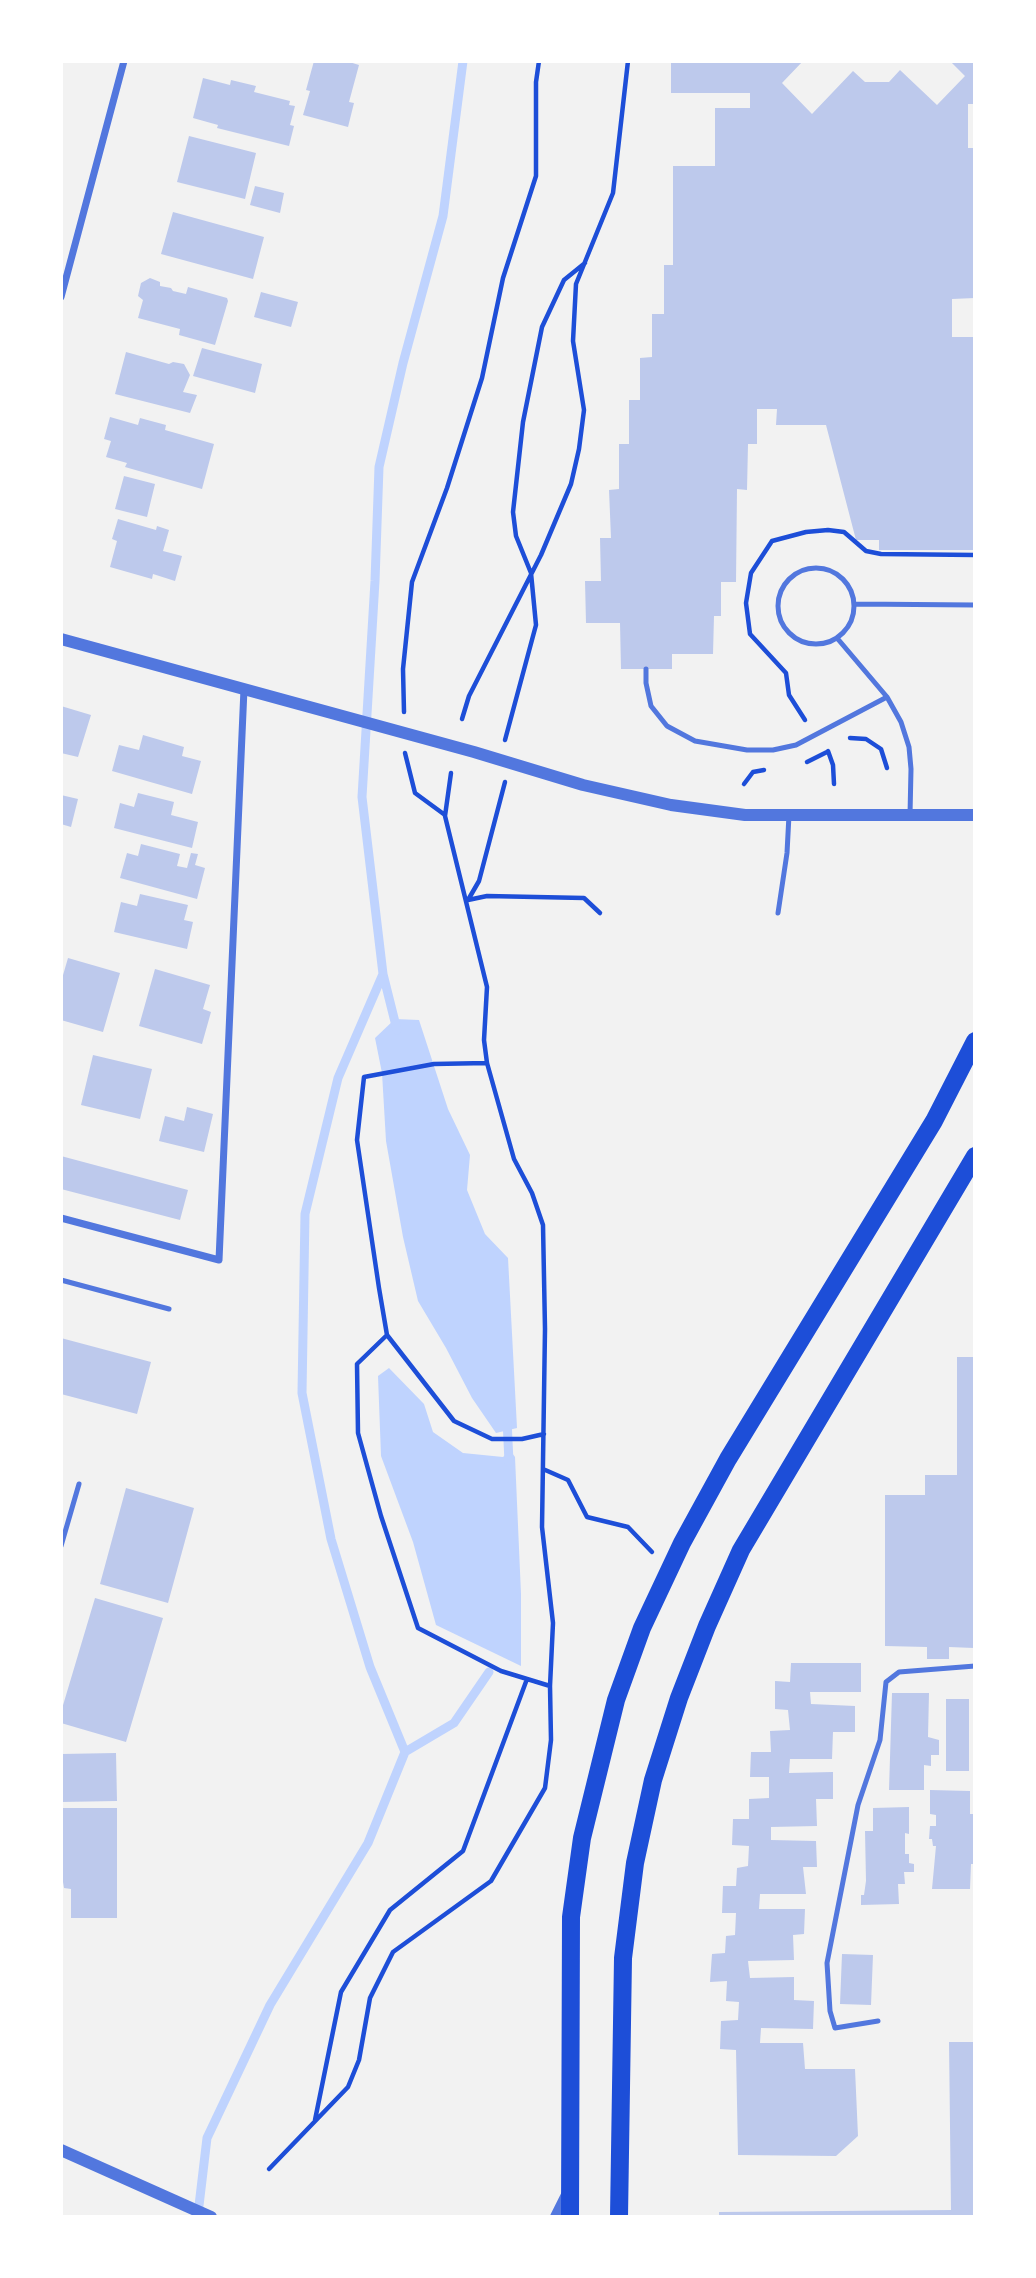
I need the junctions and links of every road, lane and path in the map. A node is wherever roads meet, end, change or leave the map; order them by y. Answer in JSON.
{"nodes":[{"id":1,"x":124,"y":61,"type":"edge"},
{"id":2,"x":539,"y":61,"type":"edge"},
{"id":3,"x":628,"y":61,"type":"edge"},
{"id":4,"x":585,"y":262,"type":"junction"},
{"id":5,"x":61,"y":297,"type":"edge"},
{"id":6,"x":975,"y":555,"type":"edge"},
{"id":7,"x":531,"y":573,"type":"junction"},
{"id":8,"x":855,"y":604,"type":"junction"},
{"id":9,"x":975,"y":605,"type":"edge"},
{"id":10,"x":837,"y":638,"type":"junction"},
{"id":11,"x":61,"y":639,"type":"edge"},
{"id":12,"x":646,"y":669,"type":"dead end"},
{"id":13,"x":244,"y":689,"type":"junction"},
{"id":14,"x":887,"y":697,"type":"junction"},
{"id":15,"x":462,"y":719,"type":"dead end"},
{"id":16,"x":404,"y":720,"type":"dead end"},
{"id":17,"x":805,"y":721,"type":"dead end"},
{"id":18,"x":845,"y":740,"type":"dead end"},
{"id":19,"x":505,"y":741,"type":"dead end"},
{"id":20,"x":405,"y":745,"type":"dead end"},
{"id":21,"x":834,"y":746,"type":"dead end"},
{"id":22,"x":887,"y":768,"type":"dead end"},
{"id":23,"x":451,"y":773,"type":"dead end"},
{"id":24,"x":505,"y":777,"type":"dead end"},
{"id":25,"x":834,"y":784,"type":"dead end"},
{"id":26,"x":789,"y":815,"type":"junction"},
{"id":27,"x":911,"y":815,"type":"junction"},
{"id":28,"x":975,"y":815,"type":"edge"},
{"id":29,"x":445,"y":816,"type":"junction"},
{"id":30,"x":468,"y":900,"type":"junction"},
{"id":31,"x":778,"y":912,"type":"dead end"},
{"id":32,"x":600,"y":914,"type":"dead end"},
{"id":33,"x":975,"y":1041,"type":"edge"},
{"id":34,"x":487,"y":1063,"type":"junction"},
{"id":35,"x":975,"y":1156,"type":"edge"},
{"id":36,"x":61,"y":1218,"type":"edge"},
{"id":37,"x":61,"y":1280,"type":"edge"},
{"id":38,"x":169,"y":1309,"type":"dead end"},
{"id":39,"x":387,"y":1335,"type":"junction"},
{"id":40,"x":544,"y":1434,"type":"junction"},
{"id":41,"x":543,"y":1469,"type":"junction"},
{"id":42,"x":79,"y":1484,"type":"dead end"},
{"id":43,"x":61,"y":1546,"type":"edge"},
{"id":44,"x":669,"y":1570,"type":"junction"},
{"id":45,"x":975,"y":1666,"type":"edge"},
{"id":46,"x":527,"y":1679,"type":"junction"},
{"id":47,"x":550,"y":1686,"type":"junction"},
{"id":48,"x":878,"y":2021,"type":"dead end"},
{"id":49,"x":315,"y":2121,"type":"junction"},
{"id":50,"x":61,"y":2150,"type":"edge"},
{"id":51,"x":269,"y":2169,"type":"dead end"},
{"id":52,"x":570,"y":2190,"type":"junction"},
{"id":53,"x":211,"y":2217,"type":"edge"},
{"id":54,"x":556,"y":2217,"type":"edge"},
{"id":55,"x":570,"y":2217,"type":"edge"},
{"id":56,"x":619,"y":2217,"type":"edge"}],
"edges":[{"from":1,"to":5,"type":"street"},
{"from":2,"to":16,"type":"path"},
{"from":3,"to":4,"type":"path"},
{"from":4,"to":7,"type":"path"},
{"from":4,"to":7,"type":"path"},
{"from":6,"to":17,"type":"path"},
{"from":7,"to":15,"type":"path"},
{"from":7,"to":19,"type":"path"},
{"from":8,"to":9,"type":"lane"},
{"from":8,"to":10,"type":"lane"},
{"from":8,"to":10,"type":"lane"},
{"from":10,"to":14,"type":"lane"},
{"from":11,"to":13,"type":"street"},
{"from":12,"to":14,"type":"lane"},
{"from":13,"to":26,"type":"street"},
{"from":13,"to":36,"type":"street"},
{"from":14,"to":27,"type":"lane"},
{"from":18,"to":22,"type":"path"},
{"from":20,"to":29,"type":"path"},
{"from":21,"to":25,"type":"path"},
{"from":23,"to":29,"type":"path"},
{"from":24,"to":30,"type":"path"},
{"from":26,"to":27,"type":"street"},
{"from":26,"to":31,"type":"lane"},
{"from":27,"to":28,"type":"street"},
{"from":29,"to":30,"type":"path"},
{"from":30,"to":32,"type":"path"},
{"from":30,"to":34,"type":"path"},
{"from":33,"to":44,"type":"main road"},
{"from":34,"to":39,"type":"path"},
{"from":34,"to":40,"type":"path"},
{"from":35,"to":56,"type":"main road"},
{"from":37,"to":38,"type":"lane"},
{"from":39,"to":40,"type":"path"},
{"from":39,"to":46,"type":"path"},
{"from":40,"to":41,"type":"path"},
{"from":41,"to":44,"type":"path"},
{"from":41,"to":47,"type":"path"},
{"from":42,"to":43,"type":"lane"},
{"from":44,"to":52,"type":"main road"},
{"from":45,"to":48,"type":"lane"},
{"from":46,"to":47,"type":"path"},
{"from":46,"to":49,"type":"path"},
{"from":47,"to":49,"type":"path"},
{"from":49,"to":51,"type":"path"},
{"from":50,"to":53,"type":"street"},
{"from":52,"to":54,"type":"street"},
{"from":52,"to":55,"type":"main road"}]}
